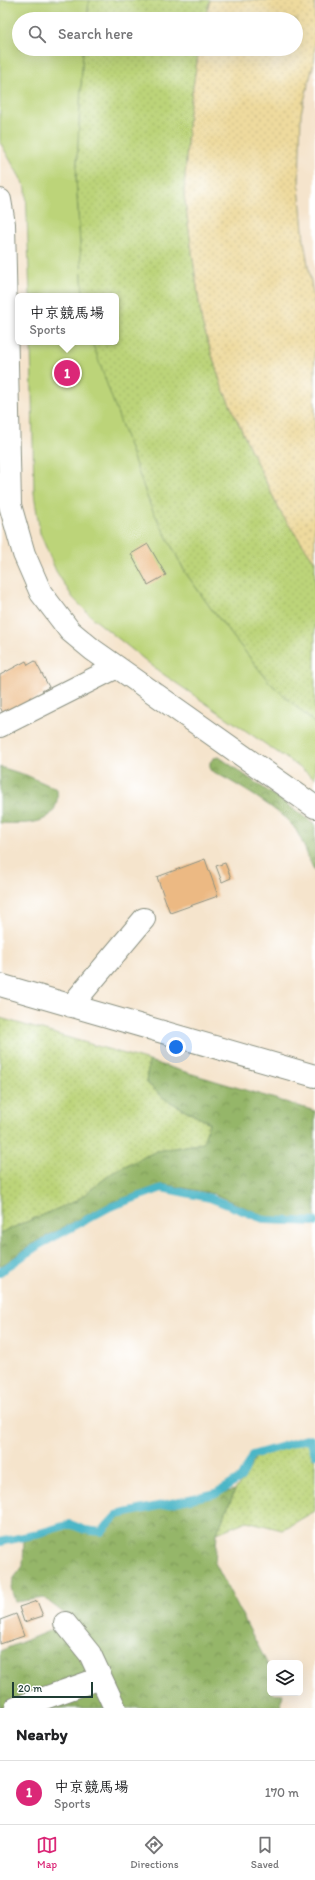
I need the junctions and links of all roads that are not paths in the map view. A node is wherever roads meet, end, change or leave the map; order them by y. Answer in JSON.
{"nodes":[{"id":1,"x":0,"y":200,"type":"edge"},
{"id":2,"x":117,"y":667,"type":"junction"},
{"id":3,"x":0,"y":726,"type":"edge"},
{"id":4,"x":315,"y":807,"type":"edge"},
{"id":5,"x":144,"y":919,"type":"dead end"},
{"id":6,"x":0,"y":985,"type":"edge"},
{"id":7,"x":71,"y":1006,"type":"junction"},
{"id":8,"x":315,"y":1076,"type":"edge"},
{"id":9,"x":65,"y":1623,"type":"dead end"},
{"id":10,"x":101,"y":1678,"type":"junction"},
{"id":11,"x":16,"y":1708,"type":"edge"},
{"id":12,"x":115,"y":1708,"type":"edge"}],
"edges":[{"from":1,"to":2,"type":"street"},
{"from":2,"to":3,"type":"street"},
{"from":2,"to":4,"type":"street"},
{"from":5,"to":7,"type":"street"},
{"from":6,"to":7,"type":"street"},
{"from":7,"to":8,"type":"street"},
{"from":9,"to":10,"type":"street"},
{"from":10,"to":11,"type":"street"},
{"from":10,"to":12,"type":"street"}]}
